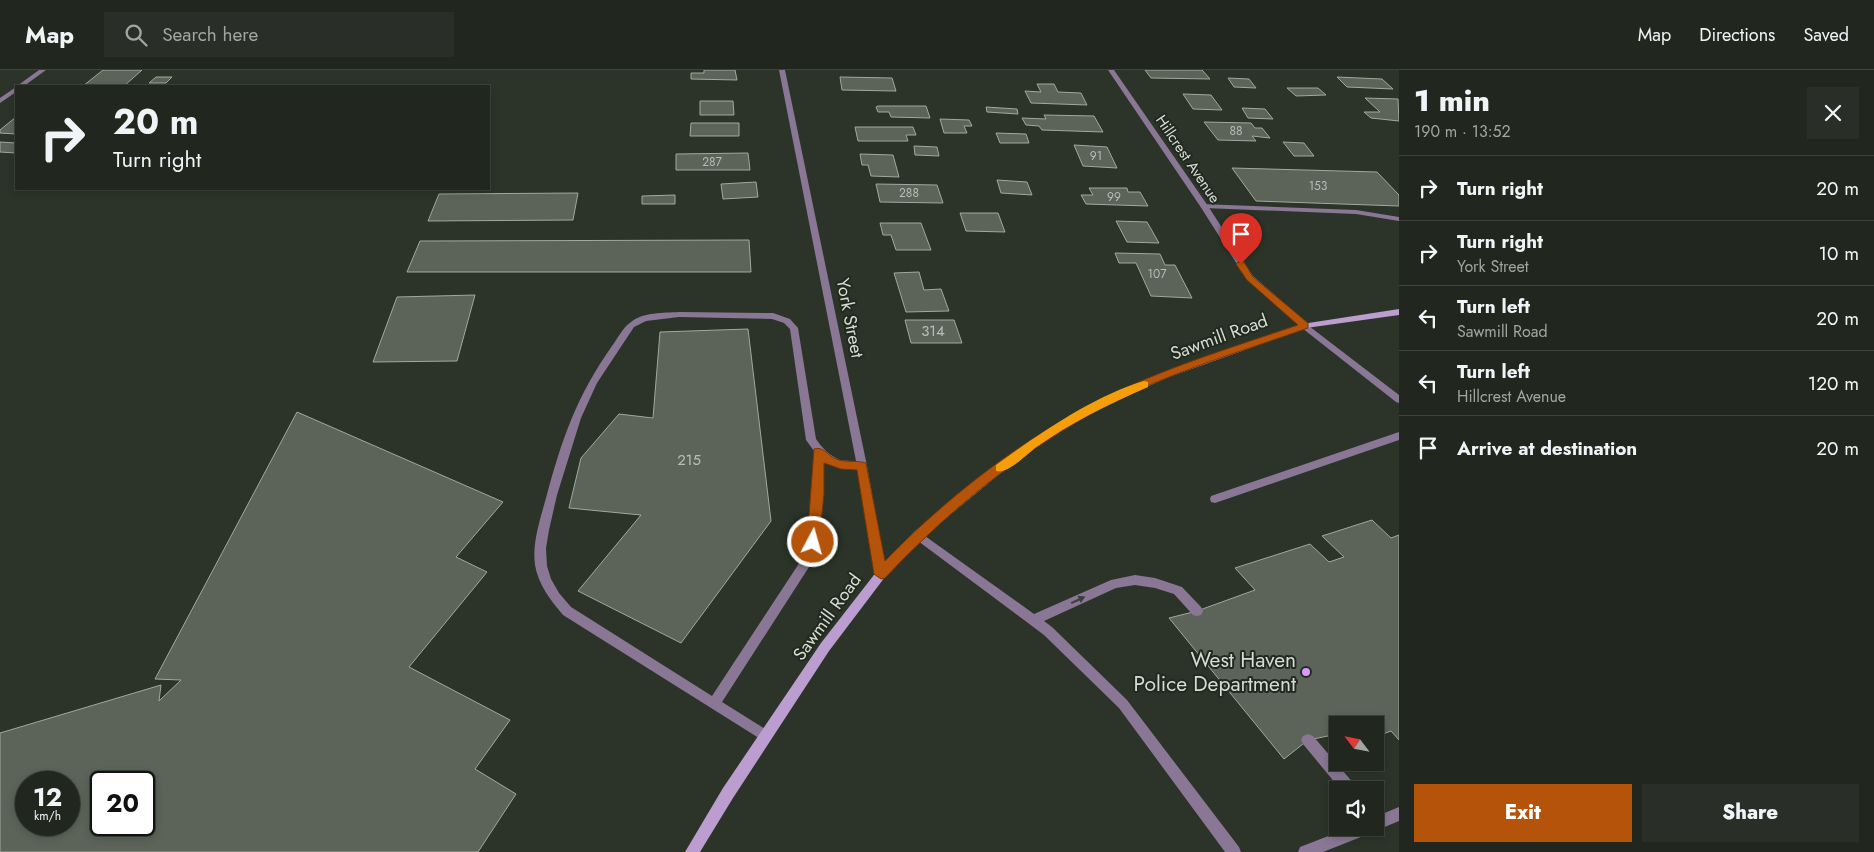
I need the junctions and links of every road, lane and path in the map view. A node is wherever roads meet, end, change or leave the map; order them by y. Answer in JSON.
{"nodes":[{"id":1,"x":43,"y":70,"type":"edge"},
{"id":2,"x":782,"y":70,"type":"edge"},
{"id":3,"x":1111,"y":70,"type":"edge"},
{"id":4,"x":21,"y":85,"type":"edge"},
{"id":5,"x":15,"y":90,"type":"edge"},
{"id":6,"x":0,"y":101,"type":"edge"},
{"id":7,"x":1204,"y":206,"type":"junction"},
{"id":8,"x":1399,"y":219,"type":"edge"},
{"id":9,"x":1399,"y":312,"type":"edge"},
{"id":10,"x":1305,"y":326,"type":"junction"},
{"id":11,"x":1399,"y":400,"type":"edge"},
{"id":12,"x":1399,"y":436,"type":"edge"},
{"id":13,"x":818,"y":452,"type":"junction"},
{"id":14,"x":862,"y":466,"type":"junction"},
{"id":15,"x":1215,"y":499,"type":"dead end"},
{"id":16,"x":918,"y":535,"type":"junction"},
{"id":17,"x":881,"y":574,"type":"junction"},
{"id":18,"x":1197,"y":611,"type":"dead end"},
{"id":19,"x":1034,"y":620,"type":"junction"},
{"id":20,"x":714,"y":704,"type":"junction"},
{"id":21,"x":765,"y":736,"type":"junction"},
{"id":22,"x":1308,"y":740,"type":"dead end"},
{"id":23,"x":1342,"y":781,"type":"edge"},
{"id":24,"x":1399,"y":814,"type":"edge"},
{"id":25,"x":1384,"y":819,"type":"edge"},
{"id":26,"x":1343,"y":836,"type":"edge"},
{"id":27,"x":692,"y":852,"type":"edge"},
{"id":28,"x":1234,"y":852,"type":"edge"},
{"id":29,"x":1305,"y":852,"type":"edge"}],
"edges":[{"from":1,"to":4,"type":"street"},
{"from":2,"to":14,"type":"street","name":"York Street"},
{"from":3,"to":7,"type":"street","name":"Hillcrest Avenue"},
{"from":5,"to":6,"type":"street"},
{"from":7,"to":8,"type":"street"},
{"from":7,"to":10,"type":"street","name":"Hillcrest Avenue"},
{"from":9,"to":10,"type":"main road","name":"Sawmill Road"},
{"from":10,"to":11,"type":"street","name":"Hillcrest Avenue"},
{"from":10,"to":16,"type":"main road","name":"Sawmill Road"},
{"from":12,"to":15,"type":"street"},
{"from":13,"to":14,"type":"street"},
{"from":13,"to":20,"type":"street"},
{"from":13,"to":20,"type":"street"},
{"from":14,"to":17,"type":"street","name":"York Street"},
{"from":16,"to":17,"type":"main road","name":"Sawmill Road"},
{"from":16,"to":19,"type":"street"},
{"from":17,"to":21,"type":"main road","name":"Sawmill Road"},
{"from":19,"to":18,"type":"street","one_way":true},
{"from":19,"to":28,"type":"street"},
{"from":20,"to":21,"type":"street"},
{"from":21,"to":27,"type":"main road","name":"Sawmill Road"},
{"from":22,"to":23,"type":"street"},
{"from":24,"to":25,"type":"street"},
{"from":26,"to":29,"type":"street"}]}
